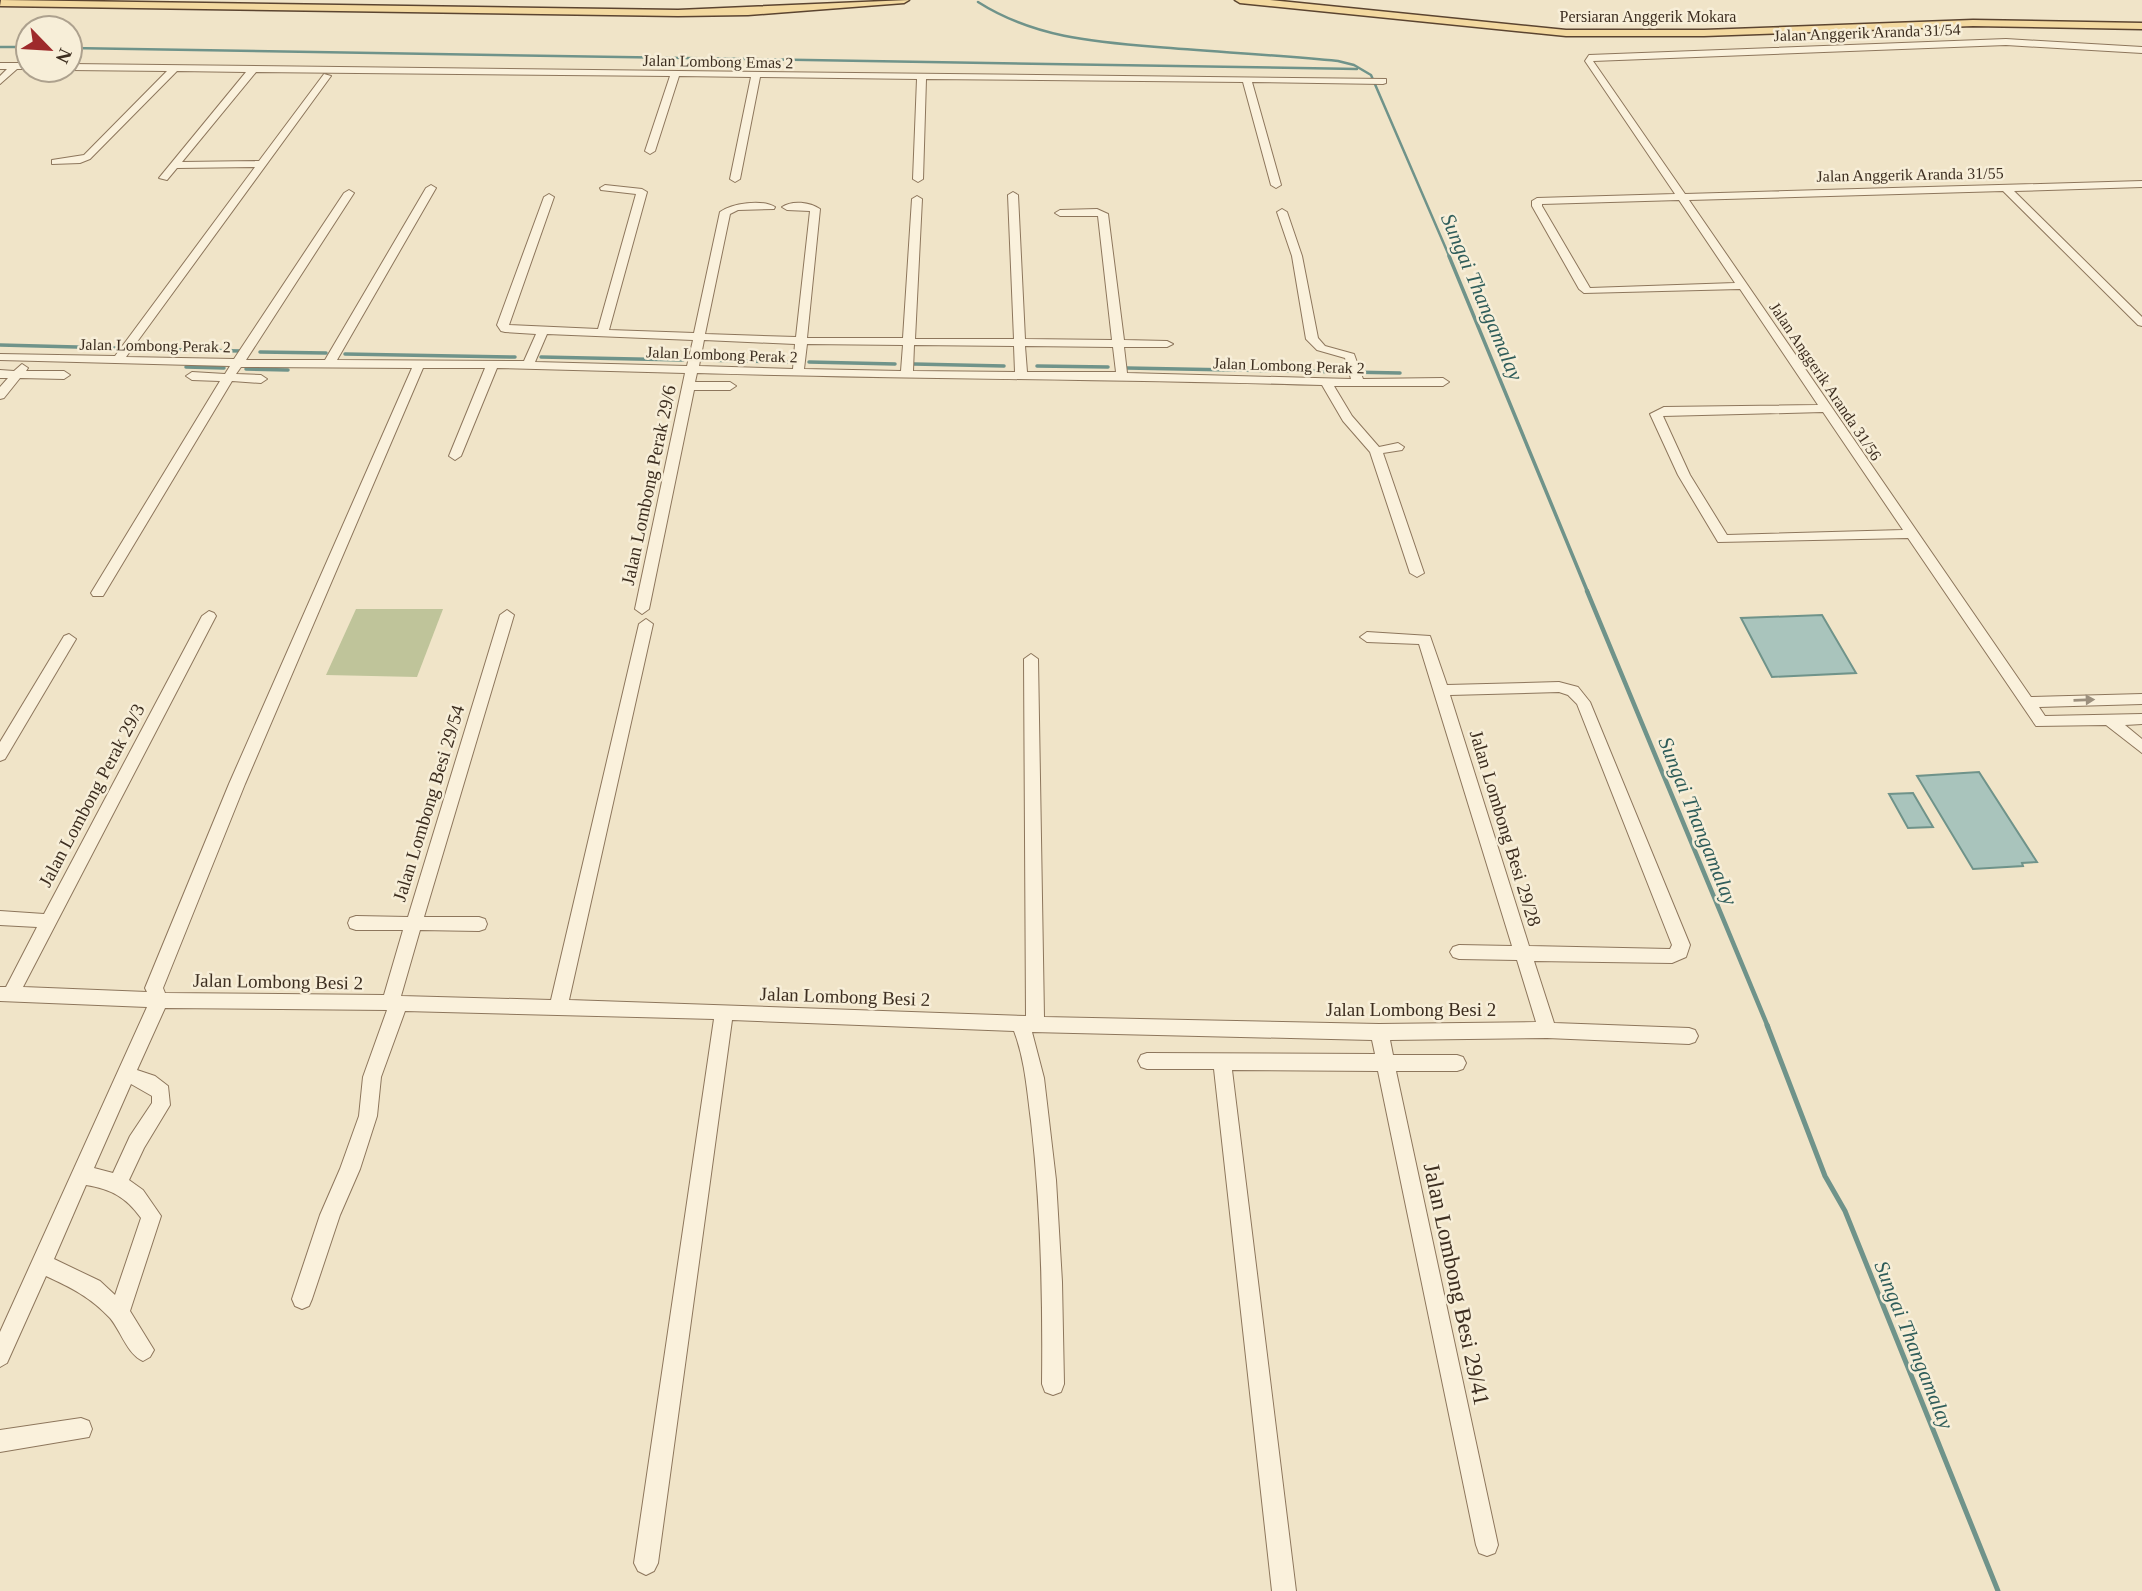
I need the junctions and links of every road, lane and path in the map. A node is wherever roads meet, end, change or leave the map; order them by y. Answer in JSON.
{"nodes":[{"id":1,"x":334,"y":0,"type":"edge"},
{"id":2,"x":809,"y":0,"type":"edge"},
{"id":3,"x":904,"y":0,"type":"edge"},
{"id":4,"x":1240,"y":0,"type":"edge"},
{"id":5,"x":1308,"y":0,"type":"edge"},
{"id":6,"x":0,"y":3,"type":"edge"},
{"id":7,"x":2142,"y":23,"type":"edge"},
{"id":8,"x":2142,"y":50,"type":"edge"},
{"id":9,"x":1592,"y":57,"type":"joint"},
{"id":10,"x":14,"y":67,"type":"edge"},
{"id":11,"x":84,"y":68,"type":"edge"},
{"id":12,"x":251,"y":72,"type":"junction"},
{"id":13,"x":170,"y":73,"type":"junction"},
{"id":14,"x":215,"y":74,"type":"dead end"},
{"id":15,"x":675,"y":74,"type":"junction"},
{"id":16,"x":756,"y":75,"type":"junction"},
{"id":17,"x":327,"y":76,"type":"junction"},
{"id":18,"x":365,"y":77,"type":"dead end"},
{"id":19,"x":922,"y":77,"type":"junction"},
{"id":20,"x":0,"y":81,"type":"edge"},
{"id":21,"x":1247,"y":81,"type":"junction"},
{"id":22,"x":1383,"y":81,"type":"dead end"},
{"id":23,"x":649,"y":151,"type":"dead end"},
{"id":24,"x":55,"y":162,"type":"dead end"},
{"id":25,"x":264,"y":164,"type":"junction"},
{"id":26,"x":174,"y":165,"type":"junction"},
{"id":27,"x":164,"y":178,"type":"dead end"},
{"id":28,"x":734,"y":179,"type":"dead end"},
{"id":29,"x":918,"y":179,"type":"dead end"},
{"id":30,"x":2142,"y":184,"type":"edge"},
{"id":31,"x":1276,"y":185,"type":"dead end"},
{"id":32,"x":431,"y":188,"type":"dead end"},
{"id":33,"x":605,"y":188,"type":"dead end"},
{"id":34,"x":2006,"y":188,"type":"junction"},
{"id":35,"x":349,"y":193,"type":"dead end"},
{"id":36,"x":1013,"y":195,"type":"dead end"},
{"id":37,"x":1679,"y":195,"type":"junction"},
{"id":38,"x":549,"y":197,"type":"dead end"},
{"id":39,"x":917,"y":199,"type":"dead end"},
{"id":40,"x":787,"y":206,"type":"dead end"},
{"id":41,"x":771,"y":207,"type":"dead end"},
{"id":42,"x":1282,"y":212,"type":"dead end"},
{"id":43,"x":1060,"y":213,"type":"dead end"},
{"id":44,"x":1742,"y":286,"type":"junction"},
{"id":45,"x":2142,"y":323,"type":"edge"},
{"id":46,"x":542,"y":332,"type":"junction"},
{"id":47,"x":601,"y":334,"type":"junction"},
{"id":48,"x":699,"y":338,"type":"junction"},
{"id":49,"x":801,"y":341,"type":"junction"},
{"id":50,"x":909,"y":342,"type":"junction"},
{"id":51,"x":1020,"y":343,"type":"junction"},
{"id":52,"x":1118,"y":344,"type":"junction"},
{"id":53,"x":1167,"y":344,"type":"dead end"},
{"id":54,"x":0,"y":356,"type":"edge"},
{"id":55,"x":30,"y":358,"type":"junction"},
{"id":56,"x":118,"y":360,"type":"junction"},
{"id":57,"x":239,"y":363,"type":"junction"},
{"id":58,"x":329,"y":364,"type":"junction"},
{"id":59,"x":419,"y":364,"type":"junction"},
{"id":60,"x":492,"y":365,"type":"junction"},
{"id":61,"x":528,"y":365,"type":"junction"},
{"id":62,"x":691,"y":368,"type":"junction"},
{"id":63,"x":798,"y":373,"type":"junction"},
{"id":64,"x":0,"y":374,"type":"edge"},
{"id":65,"x":16,"y":374,"type":"junction"},
{"id":66,"x":907,"y":374,"type":"junction"},
{"id":67,"x":64,"y":375,"type":"dead end"},
{"id":68,"x":192,"y":376,"type":"dead end"},
{"id":69,"x":1021,"y":376,"type":"junction"},
{"id":70,"x":1122,"y":376,"type":"junction"},
{"id":71,"x":1355,"y":376,"type":"junction"},
{"id":72,"x":228,"y":378,"type":"junction"},
{"id":73,"x":261,"y":379,"type":"dead end"},
{"id":74,"x":1325,"y":380,"type":"junction"},
{"id":75,"x":1443,"y":382,"type":"dead end"},
{"id":76,"x":688,"y":386,"type":"junction"},
{"id":77,"x":730,"y":386,"type":"dead end"},
{"id":78,"x":0,"y":395,"type":"edge"},
{"id":79,"x":1825,"y":408,"type":"junction"},
{"id":80,"x":1398,"y":447,"type":"dead end"},
{"id":81,"x":1376,"y":451,"type":"junction"},
{"id":82,"x":455,"y":456,"type":"dead end"},
{"id":83,"x":1912,"y":534,"type":"junction"},
{"id":84,"x":1417,"y":573,"type":"dead end"},
{"id":85,"x":98,"y":593,"type":"dead end"},
{"id":86,"x":507,"y":615,"type":"dead end"},
{"id":87,"x":209,"y":616,"type":"dead end"},
{"id":88,"x":1367,"y":637,"type":"dead end"},
{"id":89,"x":69,"y":639,"type":"dead end"},
{"id":90,"x":1425,"y":639,"type":"joint"},
{"id":91,"x":1031,"y":659,"type":"dead end"},
{"id":92,"x":1441,"y":690,"type":"junction"},
{"id":93,"x":2142,"y":699,"type":"edge"},
{"id":94,"x":2027,"y":702,"type":"junction"},
{"id":95,"x":2142,"y":719,"type":"edge"},
{"id":96,"x":2109,"y":720,"type":"junction"},
{"id":97,"x":2041,"y":722,"type":"joint"},
{"id":98,"x":2142,"y":747,"type":"edge"},
{"id":99,"x":0,"y":755,"type":"edge"},
{"id":100,"x":0,"y":918,"type":"edge"},
{"id":101,"x":48,"y":921,"type":"junction"},
{"id":102,"x":356,"y":923,"type":"dead end"},
{"id":103,"x":414,"y":923,"type":"junction"},
{"id":104,"x":479,"y":924,"type":"dead end"},
{"id":105,"x":1459,"y":952,"type":"dead end"},
{"id":106,"x":1523,"y":953,"type":"junction"},
{"id":107,"x":5,"y":994,"type":"edge"},
{"id":108,"x":159,"y":1000,"type":"junction"},
{"id":109,"x":395,"y":1003,"type":"junction"},
{"id":110,"x":558,"y":1008,"type":"junction"},
{"id":111,"x":724,"y":1012,"type":"junction"},
{"id":112,"x":1028,"y":1024,"type":"junction"},
{"id":113,"x":1547,"y":1030,"type":"junction"},
{"id":114,"x":1379,"y":1032,"type":"junction"},
{"id":115,"x":1689,"y":1036,"type":"dead end"},
{"id":116,"x":1147,"y":1061,"type":"dead end"},
{"id":117,"x":1222,"y":1061,"type":"junction"},
{"id":118,"x":1386,"y":1062,"type":"junction"},
{"id":119,"x":1457,"y":1063,"type":"dead end"},
{"id":120,"x":126,"y":1074,"type":"junction"},
{"id":121,"x":81,"y":1175,"type":"junction"},
{"id":122,"x":118,"y":1181,"type":"junction"},
{"id":123,"x":41,"y":1263,"type":"junction"},
{"id":124,"x":302,"y":1299,"type":"dead end"},
{"id":125,"x":118,"y":1312,"type":"junction"},
{"id":126,"x":143,"y":1350,"type":"dead end"},
{"id":127,"x":0,"y":1356,"type":"edge"},
{"id":128,"x":1053,"y":1384,"type":"dead end"},
{"id":129,"x":81,"y":1429,"type":"dead end"},
{"id":130,"x":0,"y":1441,"type":"edge"},
{"id":131,"x":1487,"y":1545,"type":"dead end"},
{"id":132,"x":646,"y":1563,"type":"dead end"},
{"id":133,"x":1284,"y":1591,"type":"edge"}],
"edges":[{"from":1,"to":2,"type":"main road"},
{"from":3,"to":6,"type":"main road"},
{"from":4,"to":7,"type":"main road","name":"Persiaran Anggerik Mokara"},
{"from":5,"to":7,"type":"main road","name":"Persiaran Anggerik Mokara"},
{"from":8,"to":9,"type":"street","name":"Jalan Anggerik Aranda 31/54"},
{"from":9,"to":37,"type":"street","name":"Jalan Anggerik Aranda 31/56"},
{"from":10,"to":20,"type":"street"},
{"from":11,"to":13,"type":"street","name":"Jalan Lombong Emas 2"},
{"from":12,"to":13,"type":"street","name":"Jalan Lombong Emas 2"},
{"from":12,"to":14,"type":"street"},
{"from":12,"to":15,"type":"street","name":"Jalan Lombong Emas 2"},
{"from":12,"to":17,"type":"street"},
{"from":12,"to":26,"type":"street"},
{"from":13,"to":24,"type":"street"},
{"from":15,"to":16,"type":"street","name":"Jalan Lombong Emas 2"},
{"from":15,"to":23,"type":"street"},
{"from":16,"to":19,"type":"street","name":"Jalan Lombong Emas 2"},
{"from":16,"to":28,"type":"street"},
{"from":17,"to":18,"type":"street"},
{"from":17,"to":25,"type":"street"},
{"from":19,"to":21,"type":"street","name":"Jalan Lombong Emas 2"},
{"from":19,"to":29,"type":"street"},
{"from":21,"to":22,"type":"street","name":"Jalan Lombong Emas 2"},
{"from":21,"to":31,"type":"street"},
{"from":25,"to":26,"type":"street"},
{"from":25,"to":56,"type":"street"},
{"from":26,"to":27,"type":"street"},
{"from":30,"to":34,"type":"street","name":"Jalan Anggerik Aranda 31/55"},
{"from":32,"to":58,"type":"street"},
{"from":33,"to":47,"type":"street"},
{"from":34,"to":37,"type":"street","name":"Jalan Anggerik Aranda 31/55"},
{"from":34,"to":45,"type":"street"},
{"from":35,"to":57,"type":"street"},
{"from":36,"to":51,"type":"street"},
{"from":37,"to":44,"type":"street","name":"Jalan Anggerik Aranda 31/56"},
{"from":37,"to":44,"type":"street","name":"Jalan Anggerik Aranda 31/55"},
{"from":38,"to":46,"type":"street"},
{"from":39,"to":50,"type":"street"},
{"from":40,"to":49,"type":"street"},
{"from":41,"to":48,"type":"street","name":"Jalan Lombong Perak 29/6"},
{"from":42,"to":71,"type":"street"},
{"from":43,"to":52,"type":"street"},
{"from":44,"to":79,"type":"street","name":"Jalan Anggerik Aranda 31/56"},
{"from":46,"to":47,"type":"street"},
{"from":46,"to":61,"type":"street"},
{"from":47,"to":48,"type":"street"},
{"from":48,"to":49,"type":"street"},
{"from":48,"to":62,"type":"street","name":"Jalan Lombong Perak 29/6"},
{"from":49,"to":50,"type":"street"},
{"from":49,"to":63,"type":"street"},
{"from":50,"to":51,"type":"street"},
{"from":50,"to":66,"type":"street"},
{"from":51,"to":52,"type":"street"},
{"from":51,"to":69,"type":"street"},
{"from":52,"to":53,"type":"street"},
{"from":52,"to":70,"type":"street"},
{"from":54,"to":55,"type":"street","name":"Jalan Lombong Perak 2"},
{"from":55,"to":56,"type":"street","name":"Jalan Lombong Perak 2"},
{"from":55,"to":65,"type":"street"},
{"from":56,"to":57,"type":"street","name":"Jalan Lombong Perak 2"},
{"from":57,"to":58,"type":"street","name":"Jalan Lombong Perak 2"},
{"from":57,"to":72,"type":"street"},
{"from":58,"to":59,"type":"street","name":"Jalan Lombong Perak 2"},
{"from":59,"to":60,"type":"street","name":"Jalan Lombong Perak 2"},
{"from":59,"to":108,"type":"street"},
{"from":60,"to":61,"type":"street","name":"Jalan Lombong Perak 2"},
{"from":60,"to":82,"type":"street"},
{"from":61,"to":62,"type":"street","name":"Jalan Lombong Perak 2"},
{"from":62,"to":63,"type":"street","name":"Jalan Lombong Perak 2"},
{"from":62,"to":76,"type":"street","name":"Jalan Lombong Perak 29/6"},
{"from":63,"to":66,"type":"street","name":"Jalan Lombong Perak 2"},
{"from":64,"to":65,"type":"street"},
{"from":65,"to":67,"type":"street"},
{"from":65,"to":78,"type":"street"},
{"from":66,"to":69,"type":"street","name":"Jalan Lombong Perak 2"},
{"from":68,"to":72,"type":"street"},
{"from":69,"to":70,"type":"street","name":"Jalan Lombong Perak 2"},
{"from":70,"to":74,"type":"street","name":"Jalan Lombong Perak 2"},
{"from":71,"to":74,"type":"street","name":"Jalan Lombong Perak 2"},
{"from":71,"to":75,"type":"street","name":"Jalan Lombong Perak 2"},
{"from":72,"to":73,"type":"street"},
{"from":72,"to":85,"type":"street"},
{"from":74,"to":81,"type":"street"},
{"from":76,"to":77,"type":"street"},
{"from":76,"to":110,"type":"street","name":"Jalan Lombong Perak 29/6"},
{"from":79,"to":83,"type":"street","name":"Jalan Anggerik Aranda 31/56"},
{"from":79,"to":83,"type":"street"},
{"from":80,"to":81,"type":"street"},
{"from":81,"to":84,"type":"street"},
{"from":83,"to":94,"type":"street","name":"Jalan Anggerik Aranda 31/56"},
{"from":86,"to":103,"type":"street","name":"Jalan Lombong Besi 29/54"},
{"from":87,"to":101,"type":"street","name":"Jalan Lombong Perak 29/3"},
{"from":88,"to":90,"type":"street"},
{"from":89,"to":99,"type":"street"},
{"from":90,"to":92,"type":"street","name":"Jalan Lombong Besi 29/28"},
{"from":91,"to":112,"type":"street"},
{"from":92,"to":106,"type":"street","name":"Jalan Lombong Besi 29/28"},
{"from":92,"to":106,"type":"street"},
{"from":94,"to":93,"type":"street","one_way":true},
{"from":94,"to":97,"type":"street","name":"Jalan Anggerik Aranda 31/56"},
{"from":95,"to":96,"type":"street"},
{"from":96,"to":97,"type":"street"},
{"from":96,"to":98,"type":"street"},
{"from":100,"to":101,"type":"street"},
{"from":101,"to":107,"type":"street","name":"Jalan Lombong Perak 29/3"},
{"from":102,"to":103,"type":"street"},
{"from":103,"to":104,"type":"street"},
{"from":103,"to":109,"type":"street","name":"Jalan Lombong Besi 29/54"},
{"from":105,"to":106,"type":"street"},
{"from":106,"to":113,"type":"street","name":"Jalan Lombong Besi 29/28"},
{"from":107,"to":108,"type":"street","name":"Jalan Lombong Besi 2"},
{"from":108,"to":109,"type":"street","name":"Jalan Lombong Besi 2"},
{"from":108,"to":120,"type":"street"},
{"from":109,"to":110,"type":"street","name":"Jalan Lombong Besi 2"},
{"from":109,"to":124,"type":"street","name":"Jalan Lombong Besi 29/54"},
{"from":110,"to":111,"type":"street","name":"Jalan Lombong Besi 2"},
{"from":111,"to":112,"type":"street","name":"Jalan Lombong Besi 2"},
{"from":111,"to":132,"type":"street"},
{"from":112,"to":114,"type":"street","name":"Jalan Lombong Besi 2"},
{"from":112,"to":128,"type":"street"},
{"from":113,"to":114,"type":"street","name":"Jalan Lombong Besi 2"},
{"from":113,"to":115,"type":"street","name":"Jalan Lombong Besi 2"},
{"from":114,"to":118,"type":"street","name":"Jalan Lombong Besi 29/41"},
{"from":116,"to":117,"type":"street"},
{"from":117,"to":118,"type":"street"},
{"from":117,"to":133,"type":"street"},
{"from":118,"to":119,"type":"street"},
{"from":118,"to":131,"type":"street","name":"Jalan Lombong Besi 29/41"},
{"from":120,"to":121,"type":"street"},
{"from":120,"to":122,"type":"street"},
{"from":121,"to":122,"type":"street"},
{"from":121,"to":123,"type":"street"},
{"from":122,"to":125,"type":"street"},
{"from":123,"to":125,"type":"street"},
{"from":123,"to":127,"type":"street"},
{"from":125,"to":126,"type":"street"},
{"from":129,"to":130,"type":"street"}]}
